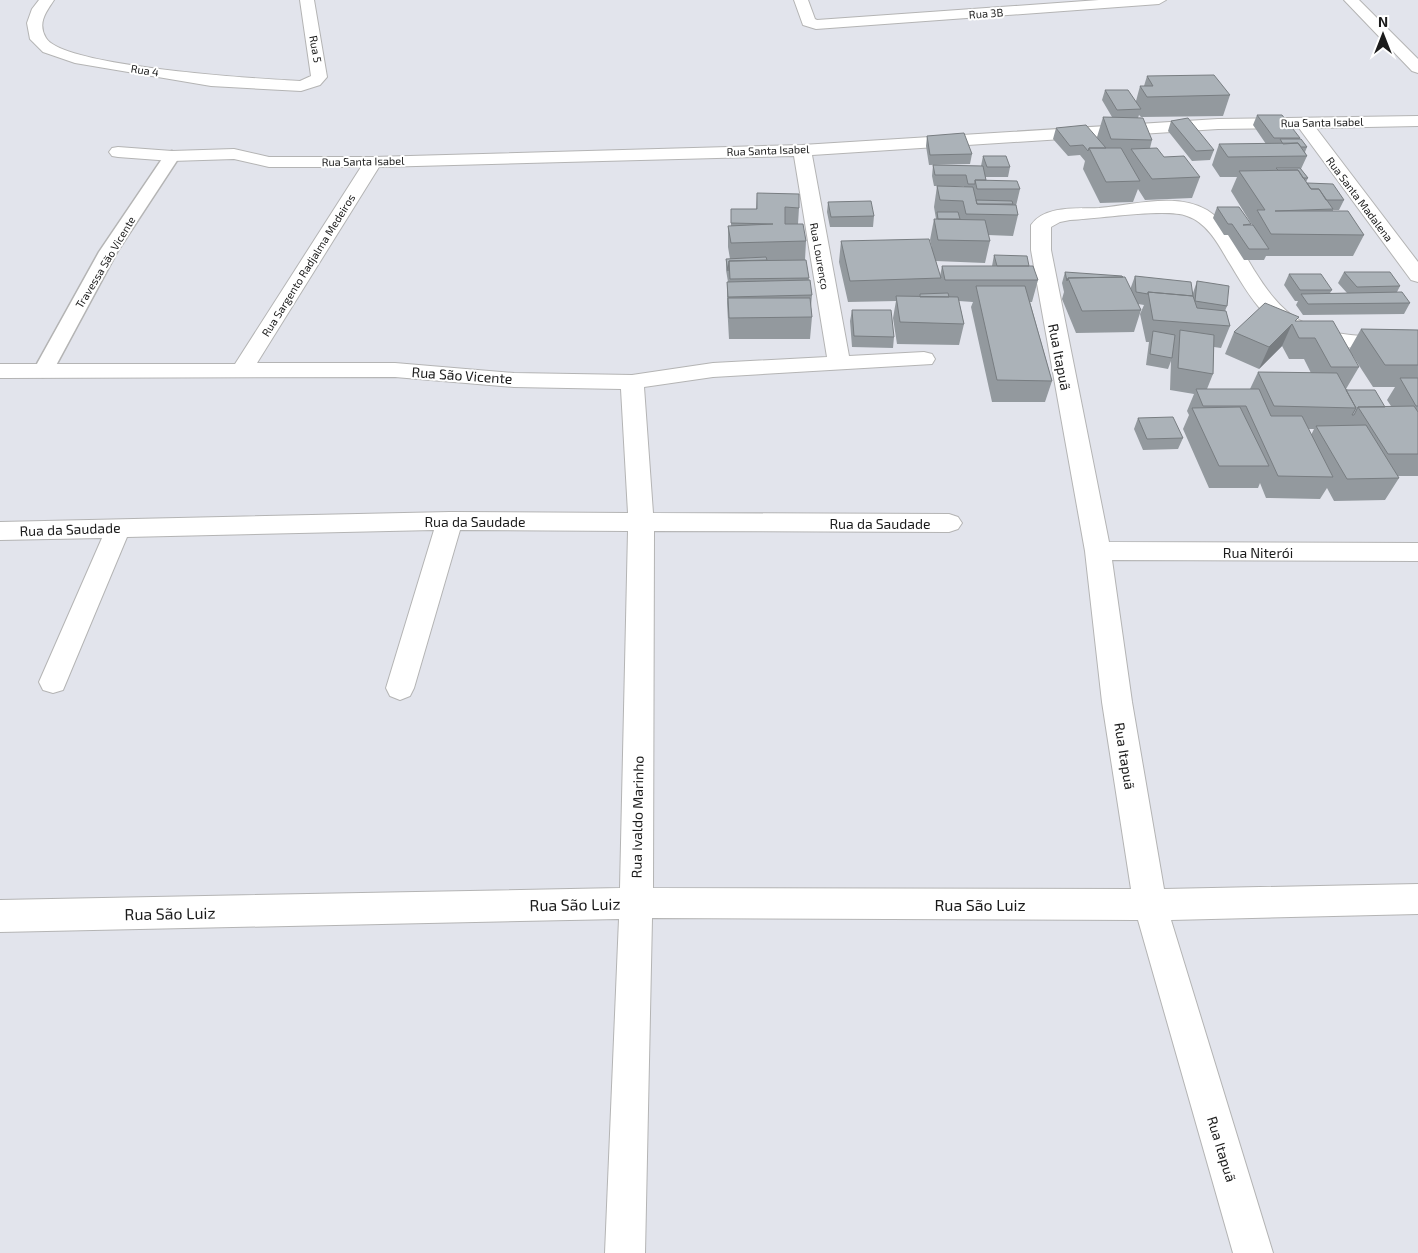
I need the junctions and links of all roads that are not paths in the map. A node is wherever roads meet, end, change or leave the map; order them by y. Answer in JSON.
{"nodes":[{"id":1,"x":47,"y":0,"type":"edge"},
{"id":2,"x":307,"y":0,"type":"edge"},
{"id":3,"x":801,"y":0,"type":"edge"},
{"id":4,"x":1159,"y":0,"type":"edge"},
{"id":5,"x":1351,"y":0,"type":"edge"},
{"id":6,"x":1418,"y":68,"type":"edge"},
{"id":7,"x":301,"y":86,"type":"joint"},
{"id":8,"x":1418,"y":121,"type":"edge"},
{"id":9,"x":1303,"y":122,"type":"junction"},
{"id":10,"x":802,"y":150,"type":"junction"},
{"id":11,"x":118,"y":152,"type":"dead end"},
{"id":12,"x":172,"y":156,"type":"junction"},
{"id":13,"x":373,"y":162,"type":"junction"},
{"id":14,"x":1418,"y":276,"type":"edge"},
{"id":15,"x":1418,"y":342,"type":"edge"},
{"id":16,"x":924,"y":359,"type":"dead end"},
{"id":17,"x":839,"y":363,"type":"junction"},
{"id":18,"x":243,"y":369,"type":"junction"},
{"id":19,"x":0,"y":371,"type":"edge"},
{"id":20,"x":43,"y":371,"type":"junction"},
{"id":21,"x":632,"y":382,"type":"junction"},
{"id":22,"x":450,"y":521,"type":"junction"},
{"id":23,"x":641,"y":521,"type":"junction"},
{"id":24,"x":949,"y":523,"type":"dead end"},
{"id":25,"x":119,"y":527,"type":"junction"},
{"id":26,"x":0,"y":531,"type":"edge"},
{"id":27,"x":1098,"y":551,"type":"junction"},
{"id":28,"x":1418,"y":552,"type":"edge"},
{"id":29,"x":53,"y":682,"type":"dead end"},
{"id":30,"x":400,"y":688,"type":"dead end"},
{"id":31,"x":1418,"y":899,"type":"edge"},
{"id":32,"x":636,"y":903,"type":"junction"},
{"id":33,"x":1150,"y":905,"type":"junction"},
{"id":34,"x":0,"y":916,"type":"edge"},
{"id":35,"x":625,"y":1253,"type":"edge"},
{"id":36,"x":1254,"y":1253,"type":"edge"}],
"edges":[{"from":1,"to":7,"type":"street","name":"Rua 4"},
{"from":2,"to":7,"type":"street","name":"Rua 5"},
{"from":3,"to":4,"type":"street","name":"Rua 3B"},
{"from":5,"to":6,"type":"street"},
{"from":8,"to":9,"type":"street","name":"Rua Santa Isabel"},
{"from":9,"to":10,"type":"street","name":"Rua Santa Isabel"},
{"from":9,"to":14,"type":"street","name":"Rua Santa Madalena"},
{"from":10,"to":13,"type":"street","name":"Rua Santa Isabel"},
{"from":10,"to":17,"type":"street","name":"Rua Lourenço"},
{"from":11,"to":12,"type":"street","name":"Rua Santa Isabel"},
{"from":12,"to":13,"type":"street","name":"Rua Santa Isabel"},
{"from":12,"to":20,"type":"lane","name":"Travessa São Vicente"},
{"from":13,"to":18,"type":"street","name":"Rua Sargento Radjalma Medeiros"},
{"from":15,"to":27,"type":"street","name":"Rua Itapuã"},
{"from":16,"to":17,"type":"street","name":"Rua São Vicente"},
{"from":17,"to":21,"type":"street","name":"Rua São Vicente"},
{"from":18,"to":20,"type":"street","name":"Rua São Vicente"},
{"from":18,"to":21,"type":"street","name":"Rua São Vicente"},
{"from":19,"to":20,"type":"street","name":"Rua São Vicente"},
{"from":21,"to":23,"type":"street","name":"Rua Ivaldo Marinho"},
{"from":22,"to":23,"type":"street","name":"Rua da Saudade"},
{"from":22,"to":25,"type":"street","name":"Rua da Saudade"},
{"from":22,"to":30,"type":"street"},
{"from":23,"to":24,"type":"street","name":"Rua da Saudade"},
{"from":23,"to":32,"type":"street","name":"Rua Ivaldo Marinho"},
{"from":25,"to":26,"type":"street","name":"Rua da Saudade"},
{"from":25,"to":29,"type":"street"},
{"from":27,"to":28,"type":"street","name":"Rua Niterói"},
{"from":27,"to":33,"type":"street","name":"Rua Itapuã"},
{"from":31,"to":33,"type":"street","name":"Rua São Luiz"},
{"from":32,"to":33,"type":"street","name":"Rua São Luiz"},
{"from":32,"to":34,"type":"street","name":"Rua São Luiz"},
{"from":32,"to":35,"type":"street","name":"Rua Ivaldo Marinho"},
{"from":33,"to":36,"type":"street","name":"Rua Itapuã"}]}
